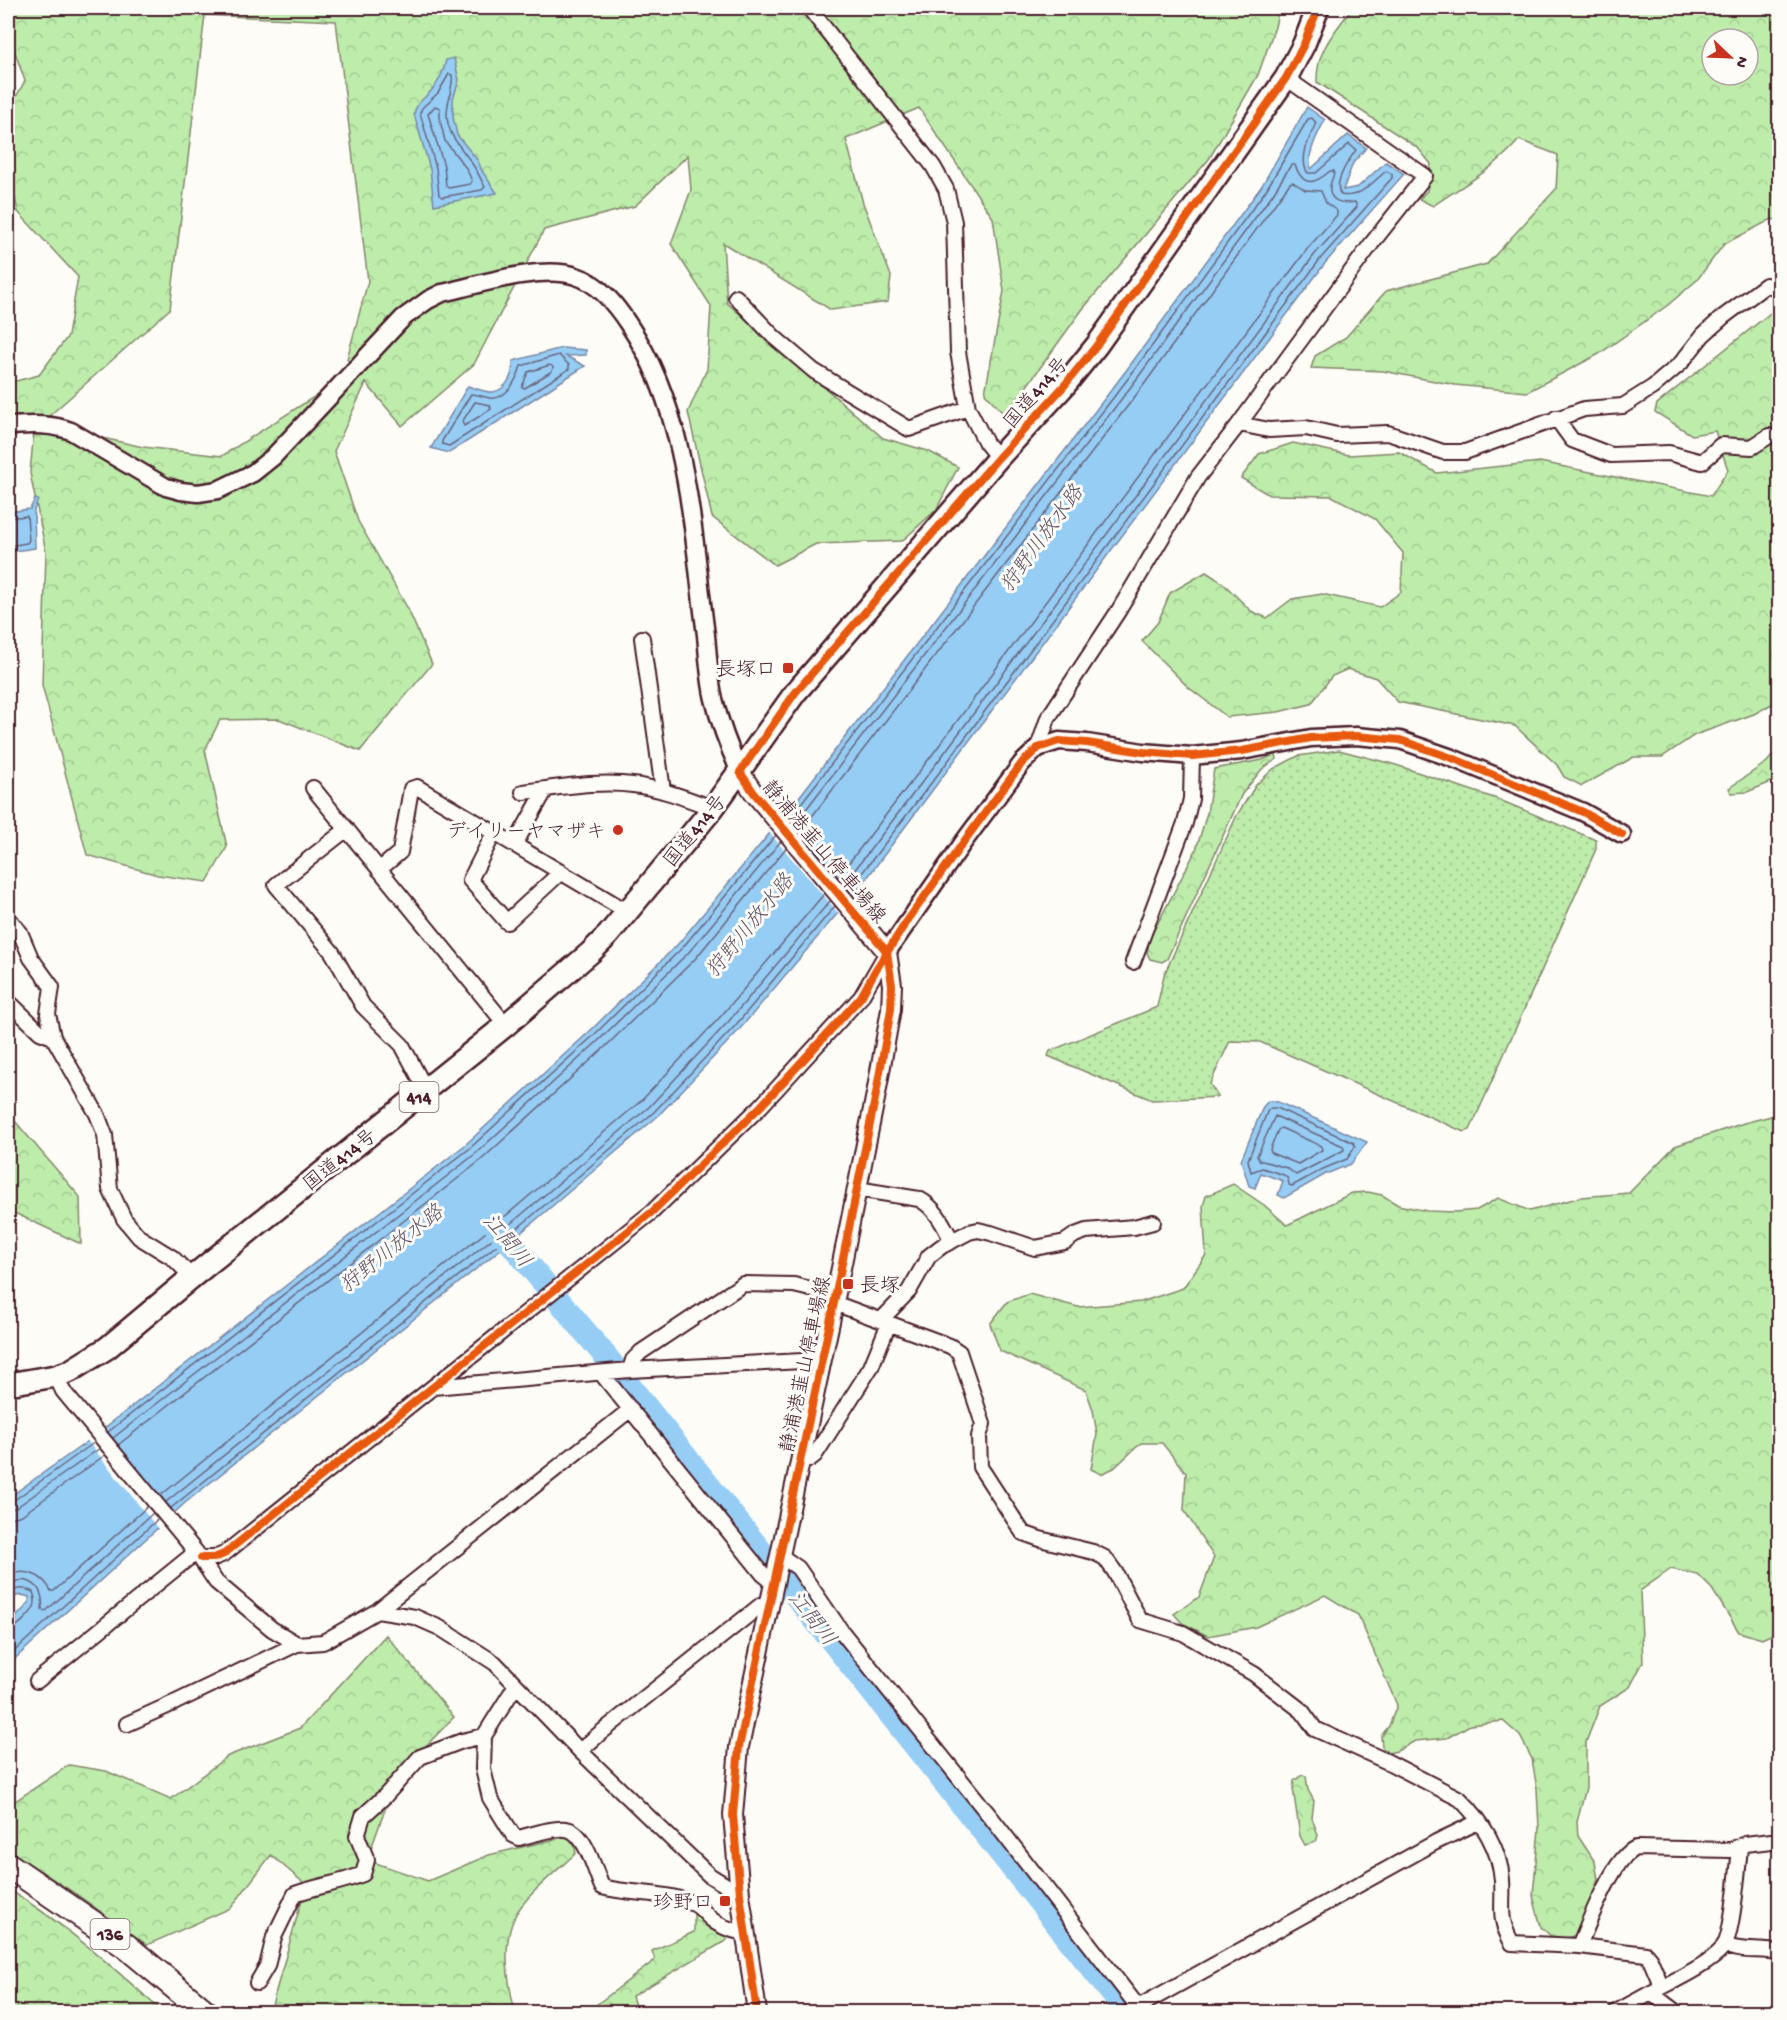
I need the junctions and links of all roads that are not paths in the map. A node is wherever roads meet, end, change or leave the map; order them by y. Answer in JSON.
{"nodes":[{"id":1,"x":809,"y":8,"type":"edge"},
{"id":2,"x":1318,"y":8,"type":"edge"},
{"id":3,"x":1286,"y":78,"type":"junction"},
{"id":4,"x":1779,"y":288,"type":"edge"},
{"id":5,"x":736,"y":297,"type":"dead end"},
{"id":6,"x":968,"y":408,"type":"junction"},
{"id":7,"x":1556,"y":418,"type":"junction"},
{"id":8,"x":1239,"y":424,"type":"junction"},
{"id":9,"x":8,"y":426,"type":"edge"},
{"id":10,"x":1769,"y":436,"type":"dead end"},
{"id":11,"x":998,"y":458,"type":"junction"},
{"id":12,"x":642,"y":639,"type":"dead end"},
{"id":13,"x":1038,"y":748,"type":"junction"},
{"id":14,"x":1192,"y":756,"type":"junction"},
{"id":15,"x":740,"y":771,"type":"junction"},
{"id":16,"x":312,"y":788,"type":"dead end"},
{"id":17,"x":546,"y":789,"type":"junction"},
{"id":18,"x":663,"y":790,"type":"junction"},
{"id":19,"x":523,"y":792,"type":"dead end"},
{"id":20,"x":713,"y":808,"type":"junction"},
{"id":21,"x":346,"y":829,"type":"junction"},
{"id":22,"x":494,"y":833,"type":"junction"},
{"id":23,"x":1622,"y":834,"type":"dead end"},
{"id":24,"x":514,"y":844,"type":"junction"},
{"id":25,"x":379,"y":870,"type":"junction"},
{"id":26,"x":561,"y":872,"type":"junction"},
{"id":27,"x":628,"y":912,"type":"junction"},
{"id":28,"x":8,"y":918,"type":"edge"},
{"id":29,"x":887,"y":952,"type":"junction"},
{"id":30,"x":1132,"y":962,"type":"dead end"},
{"id":31,"x":8,"y":1001,"type":"edge"},
{"id":32,"x":506,"y":1025,"type":"junction"},
{"id":33,"x":53,"y":1037,"type":"junction"},
{"id":34,"x":426,"y":1090,"type":"junction"},
{"id":35,"x":857,"y":1189,"type":"junction"},
{"id":36,"x":1153,"y":1222,"type":"dead end"},
{"id":37,"x":952,"y":1241,"type":"junction"},
{"id":38,"x":192,"y":1277,"type":"junction"},
{"id":39,"x":835,"y":1299,"type":"junction"},
{"id":40,"x":885,"y":1322,"type":"junction"},
{"id":41,"x":821,"y":1360,"type":"junction"},
{"id":42,"x":630,"y":1370,"type":"junction"},
{"id":43,"x":604,"y":1373,"type":"junction"},
{"id":44,"x":56,"y":1376,"type":"junction"},
{"id":45,"x":8,"y":1384,"type":"edge"},
{"id":46,"x":433,"y":1387,"type":"junction"},
{"id":47,"x":631,"y":1409,"type":"junction"},
{"id":48,"x":801,"y":1458,"type":"junction"},
{"id":49,"x":196,"y":1552,"type":"junction"},
{"id":50,"x":780,"y":1560,"type":"junction"},
{"id":51,"x":774,"y":1583,"type":"junction"},
{"id":52,"x":770,"y":1603,"type":"junction"},
{"id":53,"x":377,"y":1611,"type":"junction"},
{"id":54,"x":297,"y":1644,"type":"junction"},
{"id":55,"x":37,"y":1681,"type":"dead end"},
{"id":56,"x":516,"y":1685,"type":"junction"},
{"id":57,"x":127,"y":1724,"type":"dead end"},
{"id":58,"x":484,"y":1736,"type":"junction"},
{"id":59,"x":580,"y":1751,"type":"junction"},
{"id":60,"x":1478,"y":1822,"type":"junction"},
{"id":61,"x":1779,"y":1840,"type":"edge"},
{"id":62,"x":1740,"y":1847,"type":"junction"},
{"id":63,"x":8,"y":1865,"type":"edge"},
{"id":64,"x":8,"y":1874,"type":"edge"},
{"id":65,"x":740,"y":1894,"type":"junction"},
{"id":66,"x":745,"y":1934,"type":"junction"},
{"id":67,"x":1724,"y":1945,"type":"junction"},
{"id":68,"x":1579,"y":1946,"type":"junction"},
{"id":69,"x":1779,"y":1953,"type":"edge"},
{"id":70,"x":257,"y":1983,"type":"dead end"},
{"id":71,"x":1657,"y":1990,"type":"junction"},
{"id":72,"x":1135,"y":2011,"type":"edge"},
{"id":73,"x":194,"y":2013,"type":"edge"},
{"id":74,"x":205,"y":2013,"type":"edge"},
{"id":75,"x":757,"y":2013,"type":"edge"},
{"id":76,"x":1616,"y":2013,"type":"edge"},
{"id":77,"x":1676,"y":2013,"type":"edge"}],
"edges":[{"from":1,"to":6,"type":"street"},
{"from":2,"to":3,"type":"highway","name":"国道414号","number":"414"},
{"from":3,"to":8,"type":"street"},
{"from":3,"to":11,"type":"highway","name":"国道414号","number":"414"},
{"from":4,"to":7,"type":"street"},
{"from":5,"to":6,"type":"street"},
{"from":6,"to":11,"type":"street"},
{"from":7,"to":8,"type":"street"},
{"from":7,"to":10,"type":"street"},
{"from":8,"to":13,"type":"street"},
{"from":9,"to":15,"type":"street"},
{"from":11,"to":15,"type":"highway","name":"国道414号","number":"414"},
{"from":12,"to":18,"type":"street"},
{"from":13,"to":14,"type":"street"},
{"from":13,"to":29,"type":"street"},
{"from":14,"to":23,"type":"street"},
{"from":14,"to":30,"type":"street"},
{"from":15,"to":20,"type":"highway","name":"国道414号","number":"414"},
{"from":15,"to":29,"type":"main road","name":"静浦港韮山停車場線"},
{"from":16,"to":21,"type":"street"},
{"from":17,"to":18,"type":"street"},
{"from":17,"to":19,"type":"street"},
{"from":17,"to":24,"type":"street"},
{"from":18,"to":20,"type":"street"},
{"from":20,"to":27,"type":"highway","name":"国道414号","number":"414"},
{"from":21,"to":25,"type":"street"},
{"from":21,"to":34,"type":"street"},
{"from":22,"to":24,"type":"street"},
{"from":22,"to":25,"type":"street"},
{"from":22,"to":26,"type":"street"},
{"from":24,"to":26,"type":"street"},
{"from":25,"to":32,"type":"street"},
{"from":26,"to":27,"type":"street"},
{"from":27,"to":32,"type":"highway","name":"国道414号","number":"414"},
{"from":28,"to":33,"type":"street"},
{"from":29,"to":35,"type":"main road","name":"静浦港韮山停車場線"},
{"from":29,"to":46,"type":"street"},
{"from":31,"to":33,"type":"street"},
{"from":32,"to":34,"type":"highway","name":"国道414号","number":"414"},
{"from":33,"to":38,"type":"street"},
{"from":34,"to":38,"type":"highway","name":"国道414号","number":"414"},
{"from":35,"to":37,"type":"street"},
{"from":35,"to":39,"type":"main road","name":"静浦港韮山停車場線"},
{"from":36,"to":37,"type":"street"},
{"from":37,"to":40,"type":"street"},
{"from":38,"to":44,"type":"highway","name":"国道414号","number":"414"},
{"from":39,"to":40,"type":"street"},
{"from":39,"to":41,"type":"main road","name":"静浦港韮山停車場線"},
{"from":39,"to":42,"type":"street"},
{"from":40,"to":48,"type":"street"},
{"from":40,"to":60,"type":"street"},
{"from":41,"to":42,"type":"street"},
{"from":41,"to":48,"type":"main road","name":"静浦港韮山停車場線"},
{"from":42,"to":43,"type":"street"},
{"from":43,"to":46,"type":"street"},
{"from":43,"to":47,"type":"street"},
{"from":44,"to":45,"type":"highway","name":"国道414号","number":"414"},
{"from":44,"to":49,"type":"street"},
{"from":46,"to":49,"type":"street"},
{"from":47,"to":51,"type":"street"},
{"from":47,"to":53,"type":"street"},
{"from":48,"to":50,"type":"main road","name":"静浦港韮山停車場線"},
{"from":49,"to":54,"type":"street"},
{"from":49,"to":55,"type":"street"},
{"from":50,"to":51,"type":"main road","name":"静浦港韮山停車場線"},
{"from":50,"to":72,"type":"street"},
{"from":51,"to":52,"type":"main road","name":"静浦港韮山停車場線"},
{"from":52,"to":59,"type":"street"},
{"from":52,"to":65,"type":"main road","name":"静浦港韮山停車場線"},
{"from":53,"to":54,"type":"street"},
{"from":53,"to":56,"type":"street"},
{"from":54,"to":57,"type":"street"},
{"from":56,"to":58,"type":"street"},
{"from":56,"to":59,"type":"street"},
{"from":58,"to":66,"type":"street"},
{"from":58,"to":70,"type":"street"},
{"from":59,"to":65,"type":"street"},
{"from":60,"to":68,"type":"street"},
{"from":60,"to":72,"type":"street"},
{"from":61,"to":62,"type":"street"},
{"from":62,"to":67,"type":"street"},
{"from":62,"to":68,"type":"street"},
{"from":63,"to":74,"type":"highway","number":"136"},
{"from":64,"to":73,"type":"highway","number":"136"},
{"from":65,"to":66,"type":"main road","name":"静浦港韮山停車場線"},
{"from":66,"to":75,"type":"main road","name":"静浦港韮山停車場線"},
{"from":67,"to":69,"type":"street"},
{"from":67,"to":71,"type":"street"},
{"from":68,"to":71,"type":"street"},
{"from":71,"to":76,"type":"street"},
{"from":71,"to":77,"type":"street"}]}
